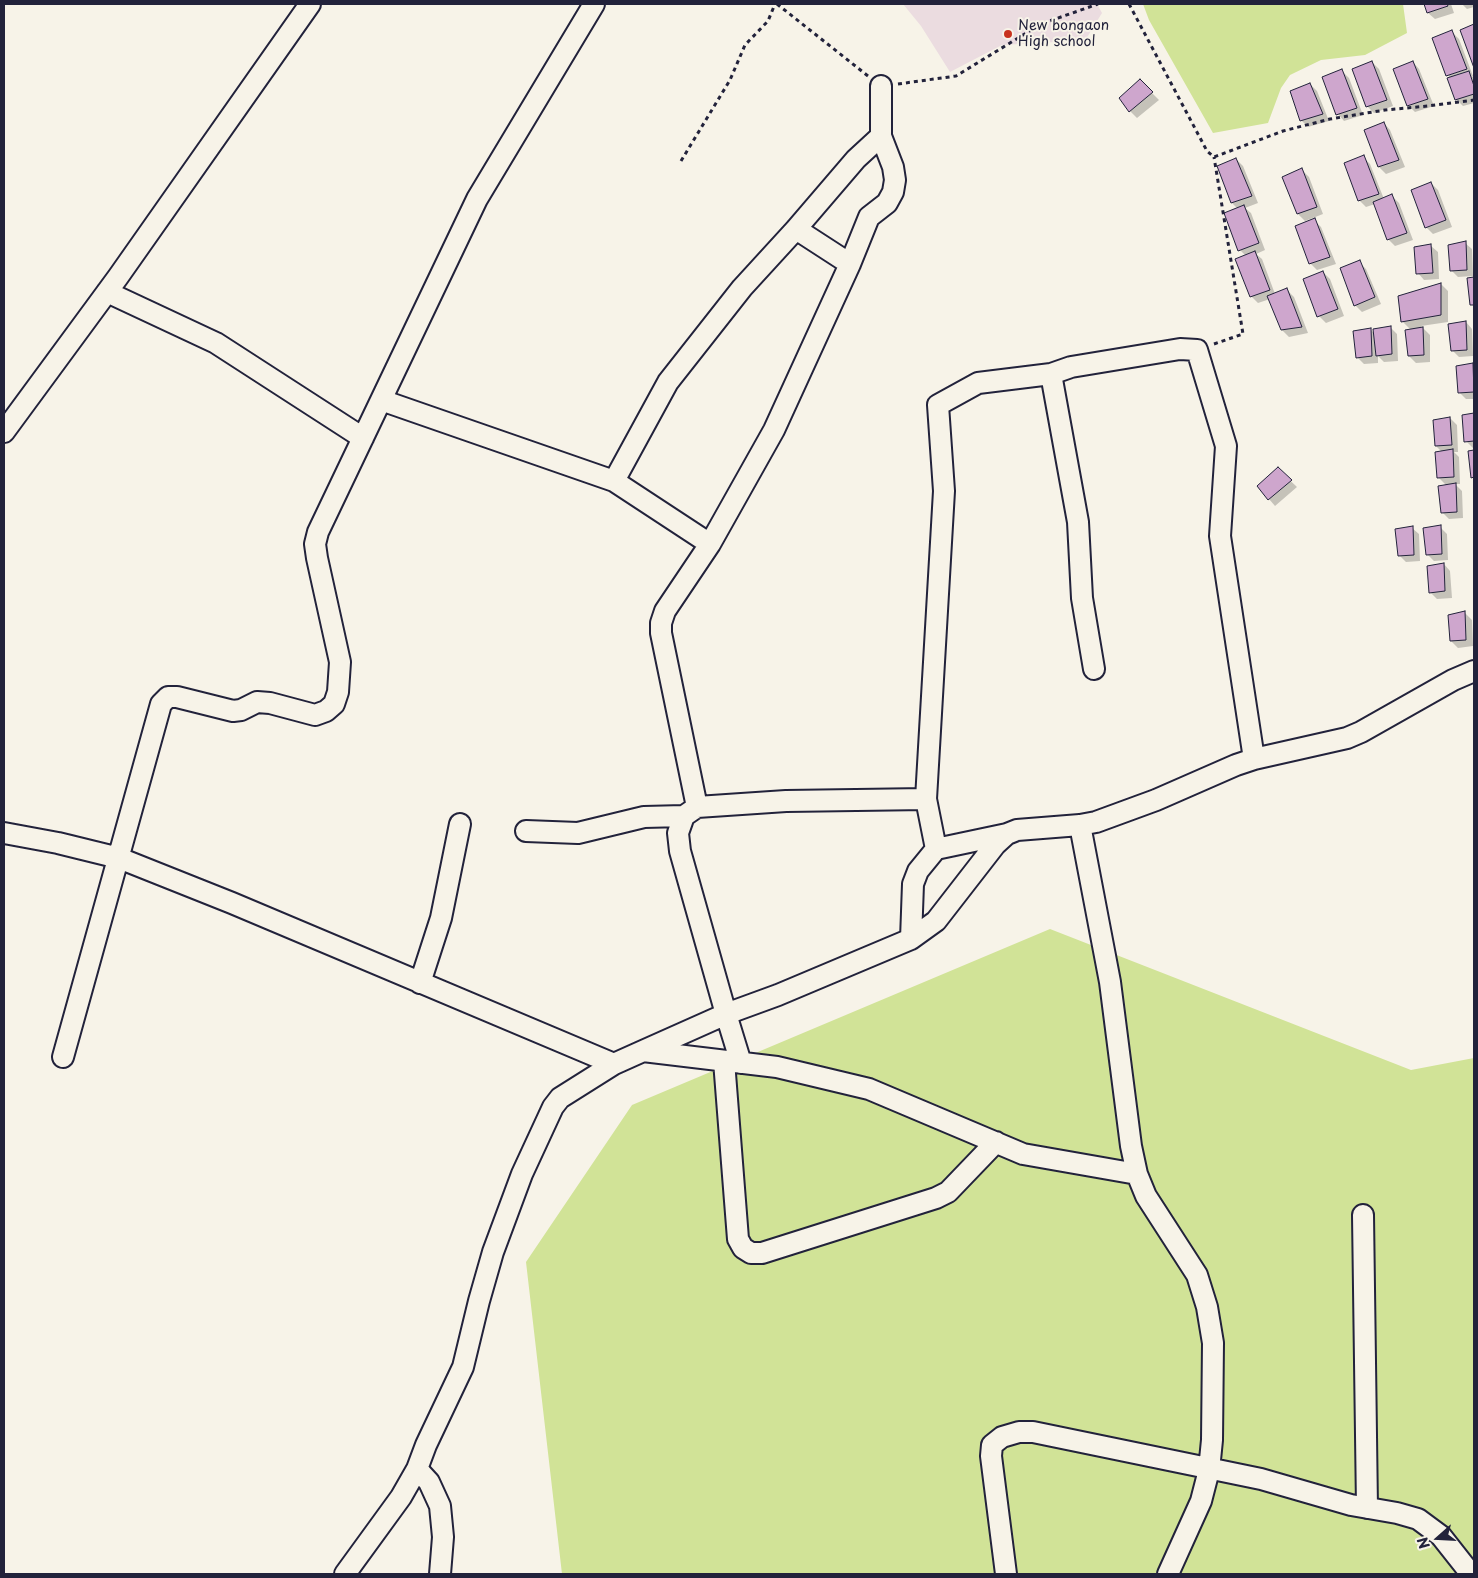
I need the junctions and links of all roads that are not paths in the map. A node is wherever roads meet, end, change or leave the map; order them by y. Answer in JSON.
{"nodes":[{"id":1,"x":310,"y":4,"type":"edge"},
{"id":2,"x":594,"y":4,"type":"edge"},
{"id":3,"x":881,"y":86,"type":"road end"},
{"id":4,"x":881,"y":136,"type":"junction"},
{"id":5,"x":796,"y":229,"type":"junction"},
{"id":6,"x":850,"y":264,"type":"junction"},
{"id":7,"x":106,"y":292,"type":"junction"},
{"id":8,"x":1052,"y":374,"type":"junction"},
{"id":9,"x":381,"y":400,"type":"junction"},
{"id":10,"x":4,"y":432,"type":"edge"},
{"id":11,"x":363,"y":438,"type":"junction"},
{"id":12,"x":614,"y":481,"type":"junction"},
{"id":13,"x":710,"y":544,"type":"junction"},
{"id":14,"x":1094,"y":670,"type":"dead end"},
{"id":15,"x":1474,"y":671,"type":"edge"},
{"id":16,"x":1254,"y":759,"type":"junction"},
{"id":17,"x":926,"y":799,"type":"junction"},
{"id":18,"x":691,"y":811,"type":"junction"},
{"id":19,"x":460,"y":824,"type":"dead end"},
{"id":20,"x":1080,"y":825,"type":"junction"},
{"id":21,"x":526,"y":831,"type":"dead end"},
{"id":22,"x":4,"y":833,"type":"edge"},
{"id":23,"x":1007,"y":834,"type":"junction"},
{"id":24,"x":936,"y":849,"type":"junction"},
{"id":25,"x":119,"y":858,"type":"junction"},
{"id":26,"x":911,"y":939,"type":"junction"},
{"id":27,"x":420,"y":983,"type":"junction"},
{"id":28,"x":726,"y":1014,"type":"junction"},
{"id":29,"x":643,"y":1051,"type":"junction"},
{"id":30,"x":63,"y":1057,"type":"dead end"},
{"id":31,"x":733,"y":1062,"type":"junction"},
{"id":32,"x":614,"y":1064,"type":"junction"},
{"id":33,"x":996,"y":1142,"type":"junction"},
{"id":34,"x":1137,"y":1174,"type":"junction"},
{"id":35,"x":1363,"y":1215,"type":"dead end"},
{"id":36,"x":418,"y":1469,"type":"junction"},
{"id":37,"x":1209,"y":1470,"type":"junction"},
{"id":38,"x":1367,"y":1508,"type":"junction"},
{"id":39,"x":345,"y":1574,"type":"edge"},
{"id":40,"x":440,"y":1574,"type":"edge"},
{"id":41,"x":1006,"y":1574,"type":"edge"},
{"id":42,"x":1168,"y":1574,"type":"edge"},
{"id":43,"x":1471,"y":1574,"type":"edge"}],
"edges":[{"from":1,"to":7,"type":"street"},
{"from":2,"to":9,"type":"street"},
{"from":3,"to":4,"type":"street"},
{"from":4,"to":5,"type":"street"},
{"from":4,"to":6,"type":"street"},
{"from":5,"to":6,"type":"street"},
{"from":5,"to":12,"type":"street"},
{"from":6,"to":13,"type":"street"},
{"from":7,"to":10,"type":"street"},
{"from":7,"to":11,"type":"street"},
{"from":8,"to":14,"type":"street"},
{"from":8,"to":16,"type":"street"},
{"from":8,"to":17,"type":"street"},
{"from":9,"to":11,"type":"street"},
{"from":9,"to":12,"type":"street"},
{"from":11,"to":25,"type":"street"},
{"from":12,"to":13,"type":"street"},
{"from":13,"to":18,"type":"street"},
{"from":15,"to":16,"type":"street"},
{"from":16,"to":20,"type":"street"},
{"from":17,"to":18,"type":"street"},
{"from":17,"to":24,"type":"street"},
{"from":18,"to":21,"type":"street"},
{"from":18,"to":28,"type":"street"},
{"from":19,"to":27,"type":"street"},
{"from":20,"to":23,"type":"street"},
{"from":20,"to":34,"type":"street"},
{"from":22,"to":25,"type":"street"},
{"from":23,"to":24,"type":"street"},
{"from":23,"to":26,"type":"street"},
{"from":24,"to":26,"type":"street"},
{"from":25,"to":27,"type":"street"},
{"from":25,"to":30,"type":"street"},
{"from":26,"to":28,"type":"street"},
{"from":27,"to":32,"type":"street"},
{"from":28,"to":29,"type":"street"},
{"from":28,"to":31,"type":"street"},
{"from":29,"to":31,"type":"street"},
{"from":29,"to":32,"type":"street"},
{"from":31,"to":33,"type":"street"},
{"from":31,"to":33,"type":"street"},
{"from":32,"to":36,"type":"street"},
{"from":33,"to":34,"type":"street"},
{"from":34,"to":37,"type":"street"},
{"from":35,"to":38,"type":"street"},
{"from":36,"to":39,"type":"street"},
{"from":36,"to":40,"type":"street"},
{"from":37,"to":38,"type":"street"},
{"from":37,"to":41,"type":"street"},
{"from":37,"to":42,"type":"street"},
{"from":38,"to":43,"type":"street"}]}
